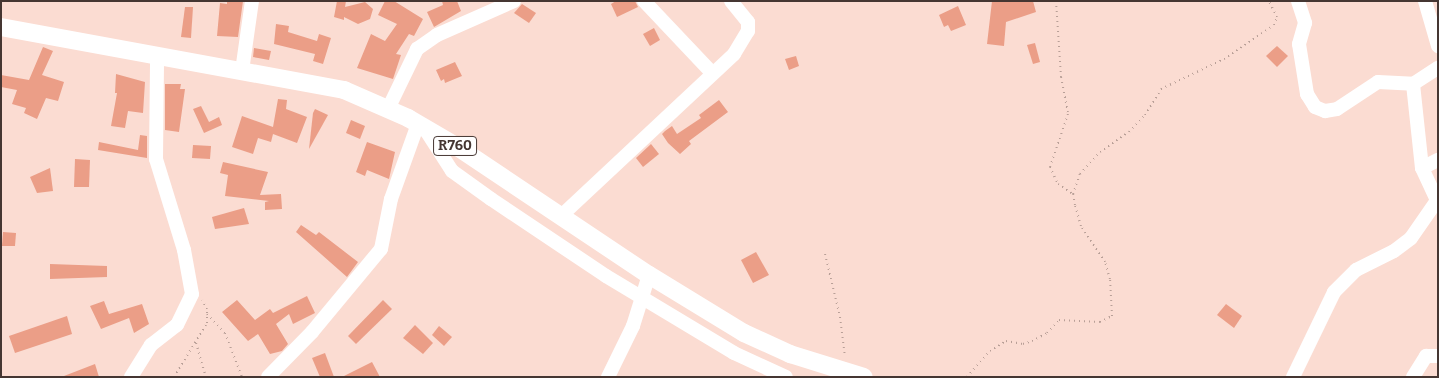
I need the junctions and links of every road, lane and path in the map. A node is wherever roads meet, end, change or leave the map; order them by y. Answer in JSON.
{"nodes":[{"id":1,"x":252,"y":1,"type":"edge"},
{"id":2,"x":514,"y":1,"type":"edge"},
{"id":3,"x":644,"y":1,"type":"edge"},
{"id":4,"x":731,"y":1,"type":"edge"},
{"id":5,"x":1056,"y":1,"type":"edge"},
{"id":6,"x":1269,"y":1,"type":"edge"},
{"id":7,"x":1298,"y":1,"type":"edge"},
{"id":8,"x":1425,"y":1,"type":"edge"},
{"id":9,"x":1,"y":27,"type":"edge"},
{"id":10,"x":1438,"y":46,"type":"edge"},
{"id":11,"x":157,"y":56,"type":"junction"},
{"id":12,"x":1438,"y":68,"type":"edge"},
{"id":13,"x":242,"y":71,"type":"junction"},
{"id":14,"x":712,"y":74,"type":"junction"},
{"id":15,"x":1413,"y":84,"type":"junction"},
{"id":16,"x":388,"y":109,"type":"junction"},
{"id":17,"x":421,"y":126,"type":"junction"},
{"id":18,"x":1438,"y":160,"type":"edge"},
{"id":19,"x":1422,"y":168,"type":"junction"},
{"id":20,"x":1073,"y":194,"type":"junction"},
{"id":21,"x":1437,"y":203,"type":"edge"},
{"id":22,"x":561,"y":216,"type":"junction"},
{"id":23,"x":825,"y":254,"type":"dead end"},
{"id":24,"x":649,"y":275,"type":"junction"},
{"id":25,"x":199,"y":292,"type":"dead end"},
{"id":26,"x":642,"y":298,"type":"junction"},
{"id":27,"x":207,"y":314,"type":"junction"},
{"id":28,"x":196,"y":343,"type":"junction"},
{"id":29,"x":1438,"y":356,"type":"edge"},
{"id":30,"x":845,"y":374,"type":"edge"},
{"id":31,"x":131,"y":377,"type":"edge"},
{"id":32,"x":174,"y":377,"type":"edge"},
{"id":33,"x":206,"y":377,"type":"edge"},
{"id":34,"x":242,"y":377,"type":"edge"},
{"id":35,"x":268,"y":377,"type":"edge"},
{"id":36,"x":608,"y":377,"type":"edge"},
{"id":37,"x":786,"y":377,"type":"edge"},
{"id":38,"x":864,"y":377,"type":"edge"},
{"id":39,"x":967,"y":377,"type":"edge"},
{"id":40,"x":1293,"y":377,"type":"edge"},
{"id":41,"x":1413,"y":377,"type":"edge"}],
"edges":[{"from":1,"to":13,"type":"street"},
{"from":2,"to":16,"type":"street"},
{"from":3,"to":14,"type":"street"},
{"from":4,"to":14,"type":"street"},
{"from":5,"to":20,"type":"path"},
{"from":6,"to":20,"type":"path"},
{"from":7,"to":15,"type":"street"},
{"from":8,"to":10,"type":"street"},
{"from":9,"to":11,"type":"main road","number":"R760"},
{"from":11,"to":13,"type":"main road","number":"R760"},
{"from":11,"to":31,"type":"street"},
{"from":12,"to":15,"type":"street"},
{"from":13,"to":16,"type":"main road","number":"R760"},
{"from":14,"to":22,"type":"street"},
{"from":15,"to":19,"type":"street"},
{"from":16,"to":17,"type":"main road","number":"R760"},
{"from":17,"to":22,"type":"main road","number":"R760"},
{"from":17,"to":26,"type":"street"},
{"from":17,"to":35,"type":"street"},
{"from":18,"to":19,"type":"street"},
{"from":19,"to":21,"type":"street"},
{"from":20,"to":39,"type":"path"},
{"from":21,"to":40,"type":"street"},
{"from":22,"to":24,"type":"main road","number":"R760"},
{"from":23,"to":30,"type":"path"},
{"from":24,"to":26,"type":"street"},
{"from":24,"to":30,"type":"main road","number":"R760"},
{"from":25,"to":27,"type":"path"},
{"from":26,"to":36,"type":"street"},
{"from":26,"to":37,"type":"street"},
{"from":27,"to":28,"type":"path"},
{"from":27,"to":34,"type":"path"},
{"from":28,"to":32,"type":"path"},
{"from":28,"to":33,"type":"path"},
{"from":29,"to":41,"type":"street"},
{"from":30,"to":38,"type":"main road","number":"R760"}]}
